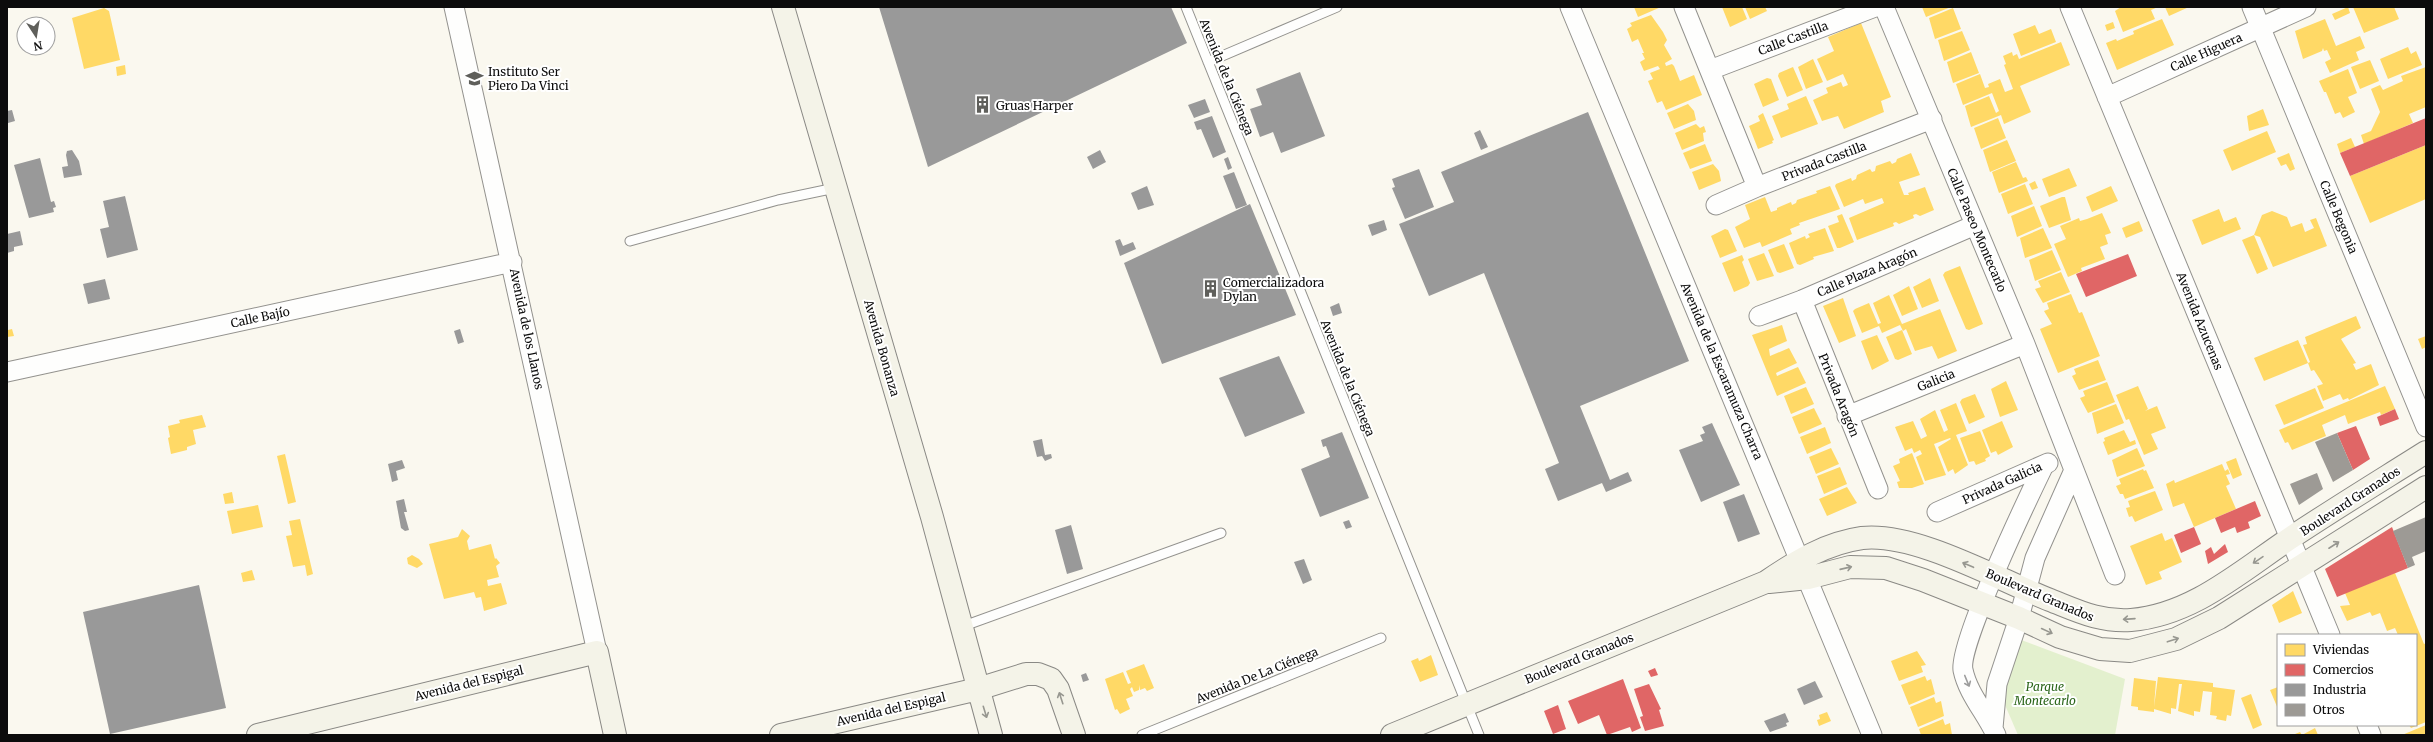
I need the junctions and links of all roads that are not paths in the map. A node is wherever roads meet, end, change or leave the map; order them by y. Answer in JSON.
{"nodes":[{"id":1,"x":454,"y":7,"type":"edge"},
{"id":2,"x":783,"y":7,"type":"edge"},
{"id":3,"x":1186,"y":7,"type":"edge"},
{"id":4,"x":1337,"y":7,"type":"edge"},
{"id":5,"x":1570,"y":7,"type":"edge"},
{"id":6,"x":1684,"y":7,"type":"edge"},
{"id":7,"x":1875,"y":7,"type":"edge"},
{"id":8,"x":1884,"y":7,"type":"edge"},
{"id":9,"x":2070,"y":7,"type":"edge"},
{"id":10,"x":2252,"y":7,"type":"edge"},
{"id":11,"x":2306,"y":7,"type":"edge"},
{"id":12,"x":2260,"y":28,"type":"junction"},
{"id":13,"x":1208,"y":62,"type":"junction"},
{"id":14,"x":1710,"y":70,"type":"junction"},
{"id":15,"x":2107,"y":97,"type":"junction"},
{"id":16,"x":1932,"y":119,"type":"junction"},
{"id":17,"x":1758,"y":187,"type":"junction"},
{"id":18,"x":835,"y":188,"type":"junction"},
{"id":19,"x":1716,"y":205,"type":"dead end"},
{"id":20,"x":1975,"y":225,"type":"junction"},
{"id":21,"x":630,"y":241,"type":"dead end"},
{"id":22,"x":512,"y":262,"type":"junction"},
{"id":23,"x":1802,"y":300,"type":"junction"},
{"id":24,"x":1759,"y":316,"type":"dead end"},
{"id":25,"x":2025,"y":344,"type":"junction"},
{"id":26,"x":7,"y":372,"type":"edge"},
{"id":27,"x":1847,"y":416,"type":"junction"},
{"id":28,"x":2426,"y":427,"type":"edge"},
{"id":29,"x":2426,"y":452,"type":"edge"},
{"id":30,"x":2071,"y":462,"type":"junction"},
{"id":31,"x":2044,"y":465,"type":"junction"},
{"id":32,"x":2426,"y":486,"type":"edge"},
{"id":33,"x":1878,"y":489,"type":"dead end"},
{"id":34,"x":1937,"y":512,"type":"dead end"},
{"id":35,"x":1221,"y":533,"type":"dead end"},
{"id":36,"x":2290,"y":538,"type":"junction"},
{"id":37,"x":2301,"y":567,"type":"junction"},
{"id":38,"x":1804,"y":569,"type":"junction"},
{"id":39,"x":2115,"y":575,"type":"dead end"},
{"id":40,"x":1994,"y":576,"type":"junction"},
{"id":41,"x":2027,"y":591,"type":"junction"},
{"id":42,"x":1983,"y":604,"type":"junction"},
{"id":43,"x":2019,"y":618,"type":"junction"},
{"id":44,"x":961,"y":628,"type":"junction"},
{"id":45,"x":2330,"y":634,"type":"edge"},
{"id":46,"x":1380,"y":638,"type":"dead end"},
{"id":47,"x":597,"y":652,"type":"junction"},
{"id":48,"x":978,"y":689,"type":"junction"},
{"id":49,"x":1467,"y":704,"type":"junction"},
{"id":50,"x":1994,"y":732,"type":"edge"},
{"id":51,"x":258,"y":735,"type":"edge"},
{"id":52,"x":615,"y":735,"type":"edge"},
{"id":53,"x":781,"y":735,"type":"edge"},
{"id":54,"x":992,"y":735,"type":"edge"},
{"id":55,"x":1074,"y":735,"type":"edge"},
{"id":56,"x":1142,"y":735,"type":"edge"},
{"id":57,"x":1392,"y":735,"type":"edge"},
{"id":58,"x":1479,"y":735,"type":"edge"},
{"id":59,"x":1872,"y":735,"type":"edge"}],
"edges":[{"from":1,"to":22,"type":"street","name":"Avenida de los Llanos"},
{"from":2,"to":18,"type":"street","name":"Avenida Bonanza"},
{"from":3,"to":13,"type":"lane","name":"Avenida de la Ciénega"},
{"from":4,"to":13,"type":"lane"},
{"from":5,"to":38,"type":"street","name":"Avenida de la Escaramuza Charra"},
{"from":6,"to":14,"type":"street"},
{"from":7,"to":14,"type":"street","name":"Calle Castilla"},
{"from":8,"to":16,"type":"street","name":"Calle Paseo Montecarlo"},
{"from":9,"to":15,"type":"street","name":"Avenida Azucenas"},
{"from":10,"to":12,"type":"street","name":"Calle Begonia"},
{"from":11,"to":12,"type":"street","name":"Calle Higuera"},
{"from":12,"to":15,"type":"street","name":"Calle Higuera"},
{"from":12,"to":28,"type":"street","name":"Calle Begonia"},
{"from":13,"to":49,"type":"lane","name":"Avenida de la Ciénega"},
{"from":14,"to":17,"type":"street"},
{"from":15,"to":36,"type":"street","name":"Avenida Azucenas"},
{"from":16,"to":17,"type":"street","name":"Privada Castilla"},
{"from":16,"to":20,"type":"street","name":"Calle Paseo Montecarlo"},
{"from":17,"to":19,"type":"street","name":"Privada Castilla"},
{"from":18,"to":21,"type":"lane"},
{"from":18,"to":44,"type":"street","name":"Avenida Bonanza"},
{"from":20,"to":23,"type":"street","name":"Calle Plaza Aragón"},
{"from":20,"to":25,"type":"street","name":"Calle Paseo Montecarlo"},
{"from":22,"to":26,"type":"street","name":"Calle Bajío"},
{"from":22,"to":47,"type":"street","name":"Avenida de los Llanos"},
{"from":23,"to":24,"type":"street","name":"Calle Plaza Aragón"},
{"from":23,"to":27,"type":"street","name":"Privada Aragón"},
{"from":25,"to":27,"type":"street","name":"Galicia"},
{"from":25,"to":30,"type":"street","name":"Calle Paseo Montecarlo"},
{"from":27,"to":33,"type":"street","name":"Privada Aragón"},
{"from":29,"to":36,"type":"street","name":"Boulevard Granados"},
{"from":30,"to":31,"type":"street","name":"Privada Galicia"},
{"from":30,"to":39,"type":"street","name":"Calle Paseo Montecarlo"},
{"from":30,"to":41,"type":"street"},
{"from":31,"to":34,"type":"street","name":"Privada Galicia"},
{"from":31,"to":40,"type":"street"},
{"from":37,"to":32,"type":"street","name":"Boulevard Granados","one_way":true},
{"from":35,"to":44,"type":"lane"},
{"from":36,"to":37,"type":"street","name":"Avenida Azucenas"},
{"from":36,"to":41,"type":"street","name":"Boulevard Granados","one_way":true},
{"from":43,"to":37,"type":"street","name":"Boulevard Granados","one_way":true},
{"from":37,"to":45,"type":"street","name":"Avenida Azucenas"},
{"from":40,"to":38,"type":"street","name":"Boulevard Granados","one_way":true},
{"from":38,"to":42,"type":"street","name":"Boulevard Granados","one_way":true},
{"from":38,"to":49,"type":"street","name":"Boulevard Granados"},
{"from":38,"to":59,"type":"street","name":"Avenida de la Escaramuza Charra"},
{"from":40,"to":41,"type":"street","name":"Boulevard Granados"},
{"from":40,"to":42,"type":"street"},
{"from":41,"to":43,"type":"street"},
{"from":42,"to":43,"type":"street","name":"Boulevard Granados"},
{"from":42,"to":50,"type":"street","one_way":true},
{"from":43,"to":50,"type":"street"},
{"from":44,"to":48,"type":"street","name":"Avenida Bonanza"},
{"from":46,"to":56,"type":"lane","name":"Avenida De La Ciénega"},
{"from":47,"to":51,"type":"street","name":"Avenida del Espigal"},
{"from":47,"to":52,"type":"street"},
{"from":48,"to":53,"type":"street","name":"Avenida del Espigal"},
{"from":48,"to":54,"type":"street","name":"Avenida Bonanza","one_way":true},
{"from":55,"to":48,"type":"street","one_way":true},
{"from":49,"to":57,"type":"street","name":"Boulevard Granados"},
{"from":49,"to":58,"type":"lane","name":"Avenida de la Ciénega"}]}
